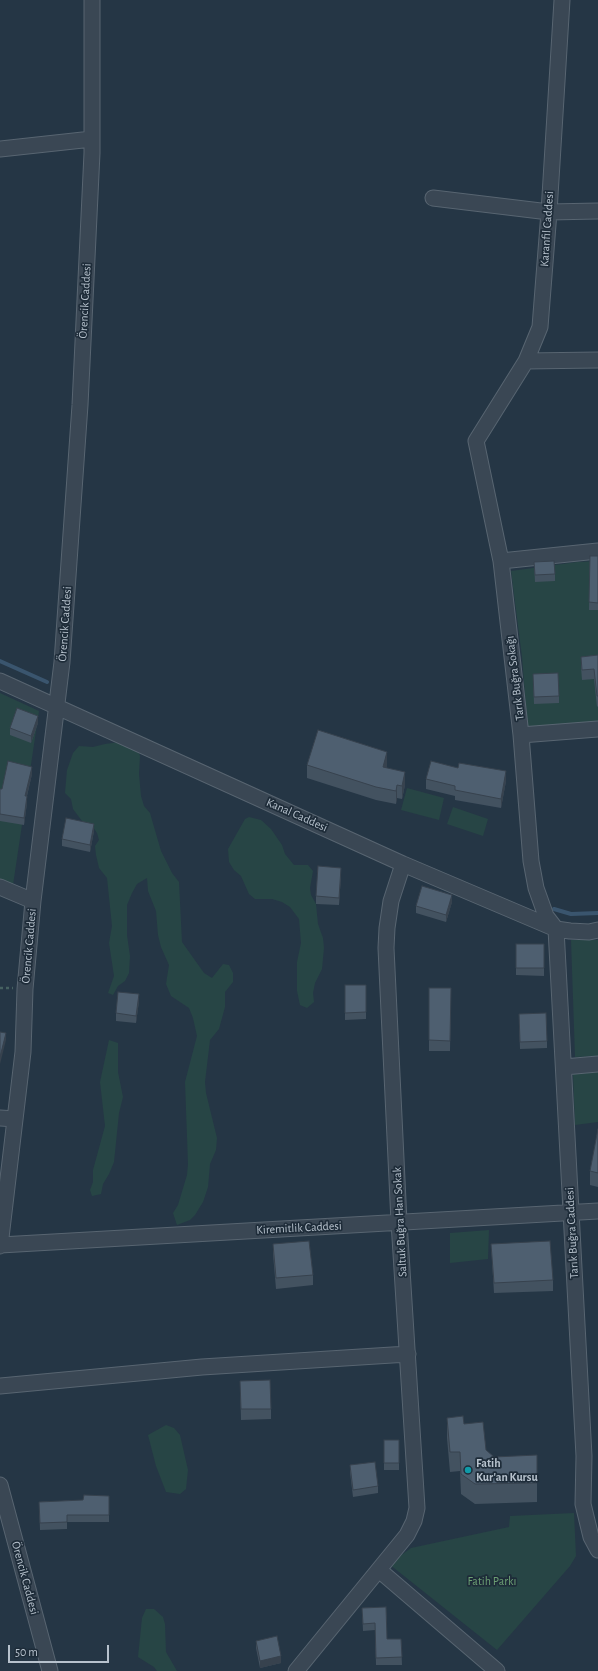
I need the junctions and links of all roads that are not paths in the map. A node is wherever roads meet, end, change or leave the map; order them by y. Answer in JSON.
{"nodes":[{"id":1,"x":92,"y":0,"type":"edge"},
{"id":2,"x":562,"y":0,"type":"edge"},
{"id":3,"x":92,"y":139,"type":"junction"},
{"id":4,"x":0,"y":149,"type":"edge"},
{"id":5,"x":433,"y":198,"type":"dead end"},
{"id":6,"x":598,"y":211,"type":"edge"},
{"id":7,"x":549,"y":212,"type":"junction"},
{"id":8,"x":598,"y":360,"type":"edge"},
{"id":9,"x":526,"y":361,"type":"junction"},
{"id":10,"x":476,"y":441,"type":"joint"},
{"id":11,"x":598,"y":551,"type":"edge"},
{"id":12,"x":501,"y":561,"type":"junction"},
{"id":13,"x":0,"y":681,"type":"edge"},
{"id":14,"x":57,"y":708,"type":"junction"},
{"id":15,"x":598,"y":729,"type":"edge"},
{"id":16,"x":521,"y":735,"type":"junction"},
{"id":17,"x":403,"y":864,"type":"junction"},
{"id":18,"x":0,"y":886,"type":"edge"},
{"id":19,"x":33,"y":901,"type":"junction"},
{"id":20,"x":556,"y":929,"type":"junction"},
{"id":21,"x":598,"y":930,"type":"edge"},
{"id":22,"x":598,"y":1064,"type":"edge"},
{"id":23,"x":564,"y":1067,"type":"junction"},
{"id":24,"x":7,"y":1119,"type":"edge"},
{"id":25,"x":598,"y":1211,"type":"edge"},
{"id":26,"x":570,"y":1213,"type":"junction"},
{"id":27,"x":400,"y":1222,"type":"junction"},
{"id":28,"x":0,"y":1245,"type":"edge"},
{"id":29,"x":408,"y":1354,"type":"junction"},
{"id":30,"x":0,"y":1386,"type":"edge"},
{"id":31,"x":0,"y":1485,"type":"edge"},
{"id":32,"x":598,"y":1550,"type":"edge"},
{"id":33,"x":379,"y":1570,"type":"junction"},
{"id":34,"x":50,"y":1671,"type":"edge"},
{"id":35,"x":296,"y":1671,"type":"edge"},
{"id":36,"x":497,"y":1671,"type":"edge"}],
"edges":[{"from":1,"to":3,"type":"street","name":"Örencik Caddesi"},
{"from":2,"to":7,"type":"street","name":"Karanfil Caddesi"},
{"from":3,"to":4,"type":"street"},
{"from":3,"to":14,"type":"street","name":"Örencik Caddesi"},
{"from":5,"to":7,"type":"street"},
{"from":6,"to":7,"type":"street"},
{"from":7,"to":9,"type":"street","name":"Karanfil Caddesi"},
{"from":8,"to":9,"type":"street"},
{"from":9,"to":10,"type":"street","name":"Karanfil Caddesi"},
{"from":10,"to":12,"type":"street","name":"Tarık Buğra Sokağı"},
{"from":11,"to":12,"type":"street"},
{"from":12,"to":16,"type":"street","name":"Tarık Buğra Sokağı"},
{"from":13,"to":14,"type":"street","name":"Kanal Caddesi"},
{"from":14,"to":17,"type":"street","name":"Kanal Caddesi"},
{"from":14,"to":19,"type":"street","name":"Örencik Caddesi"},
{"from":15,"to":16,"type":"street"},
{"from":16,"to":20,"type":"street","name":"Tarık Buğra Sokağı"},
{"from":17,"to":20,"type":"street","name":"Kanal Caddesi"},
{"from":17,"to":27,"type":"street","name":"Saltuk Buğra Han Sokak"},
{"from":18,"to":19,"type":"street"},
{"from":19,"to":24,"type":"street","name":"Örencik Caddesi"},
{"from":20,"to":21,"type":"street","name":"Kanal Caddesi"},
{"from":20,"to":23,"type":"street","name":"Tarık Buğra Caddesi"},
{"from":22,"to":23,"type":"street"},
{"from":23,"to":26,"type":"street","name":"Tarık Buğra Caddesi"},
{"from":24,"to":28,"type":"street","name":"Örencik Caddesi"},
{"from":25,"to":26,"type":"street","name":"Kiremitlik Caddesi"},
{"from":26,"to":27,"type":"street","name":"Kiremitlik Caddesi"},
{"from":26,"to":32,"type":"street","name":"Tarık Buğra Caddesi"},
{"from":27,"to":28,"type":"street","name":"Kiremitlik Caddesi"},
{"from":27,"to":29,"type":"street","name":"Saltuk Buğra Han Sokak"},
{"from":29,"to":30,"type":"street"},
{"from":29,"to":33,"type":"street","name":"Saltuk Buğra Han Sokak"},
{"from":31,"to":34,"type":"street","name":"Örencik Caddesi"},
{"from":33,"to":35,"type":"street","name":"Saltuk Buğra Han Sokak"},
{"from":33,"to":36,"type":"street"}]}
